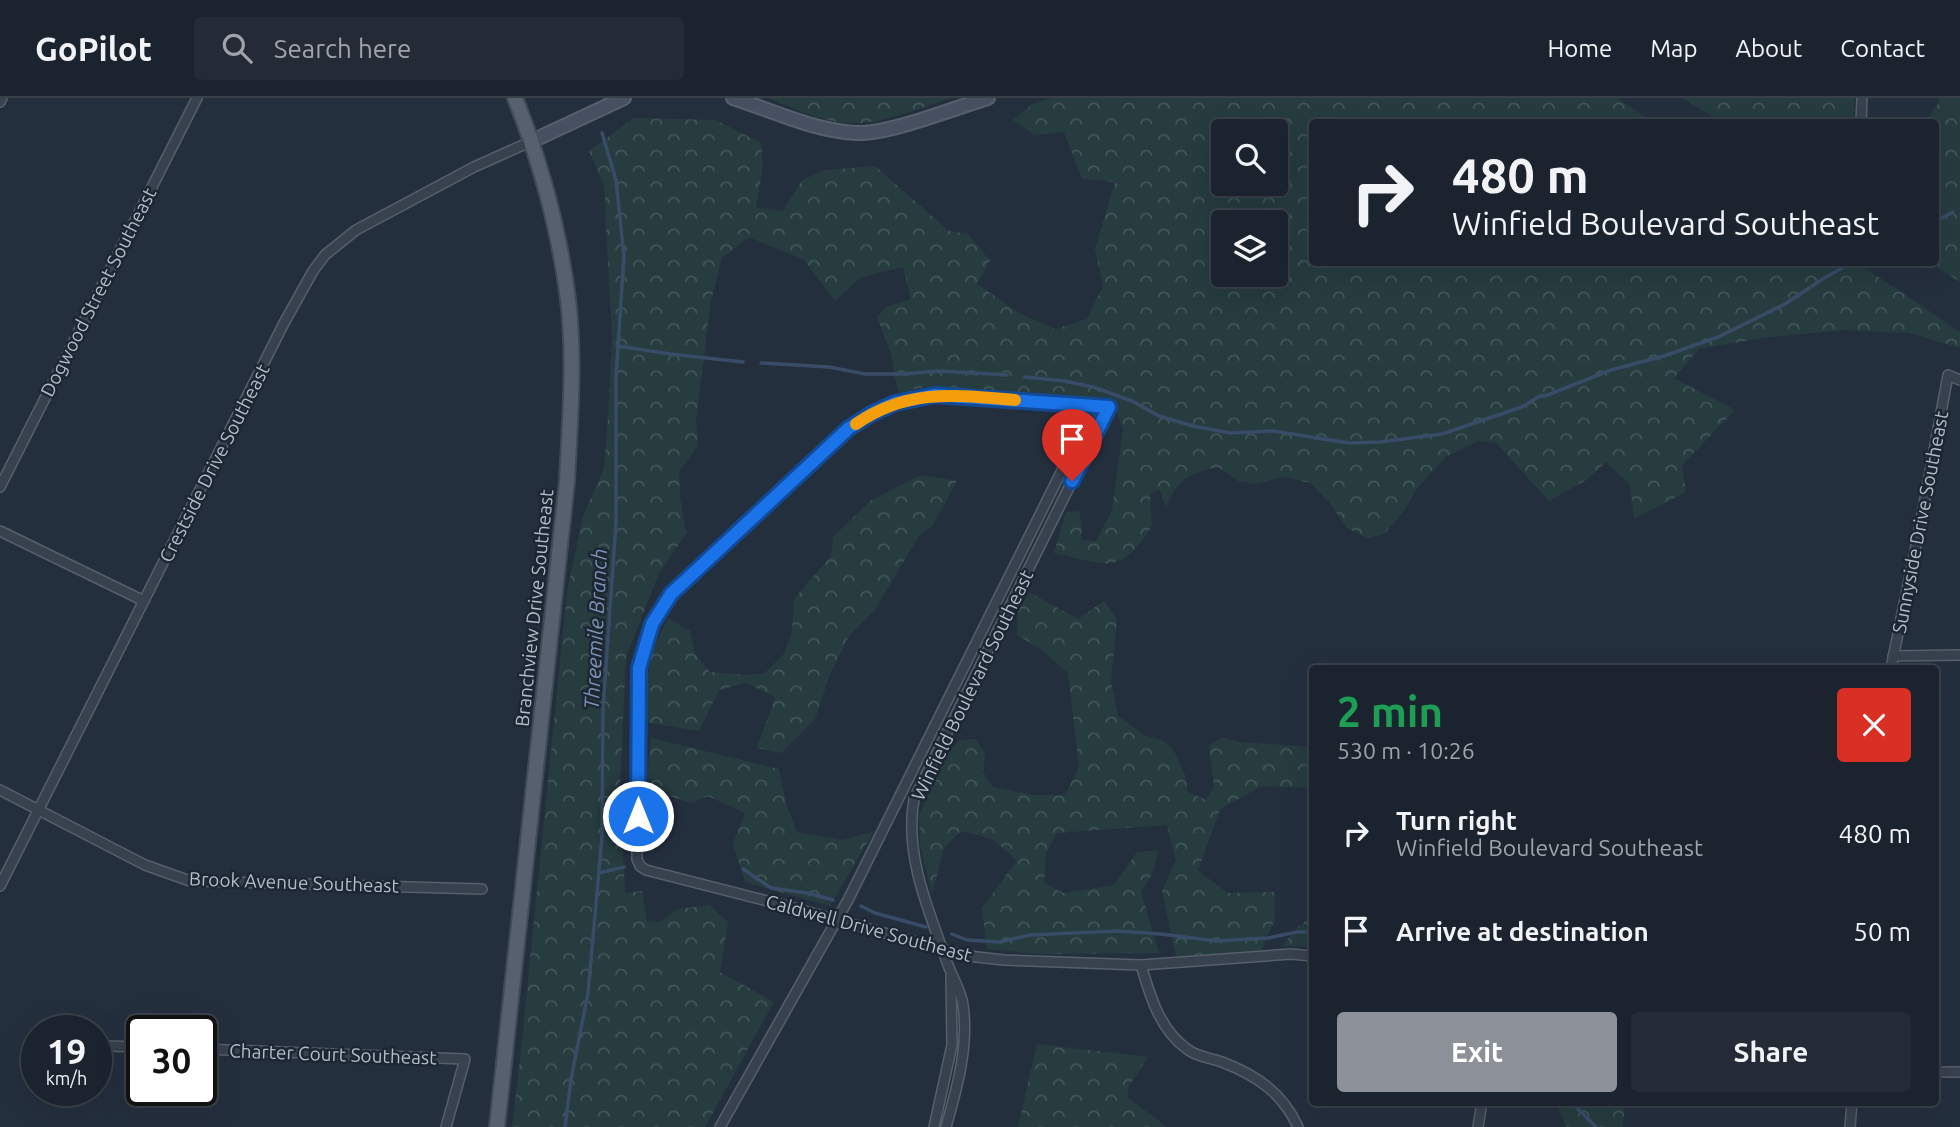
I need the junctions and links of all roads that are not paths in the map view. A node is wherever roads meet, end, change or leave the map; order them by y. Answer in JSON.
{"nodes":[{"id":1,"x":197,"y":98,"type":"edge"},
{"id":2,"x":515,"y":98,"type":"edge"},
{"id":3,"x":624,"y":98,"type":"edge"},
{"id":4,"x":733,"y":98,"type":"edge"},
{"id":5,"x":988,"y":98,"type":"edge"},
{"id":6,"x":1862,"y":98,"type":"edge"},
{"id":7,"x":1861,"y":119,"type":"edge"},
{"id":8,"x":532,"y":141,"type":"junction"},
{"id":9,"x":1960,"y":380,"type":"edge"},
{"id":10,"x":1094,"y":406,"type":"junction"},
{"id":11,"x":0,"y":487,"type":"edge"},
{"id":12,"x":0,"y":531,"type":"edge"},
{"id":13,"x":144,"y":601,"type":"junction"},
{"id":14,"x":1893,"y":656,"type":"junction"},
{"id":15,"x":1960,"y":656,"type":"edge"},
{"id":16,"x":1892,"y":665,"type":"edge"},
{"id":17,"x":0,"y":790,"type":"edge"},
{"id":18,"x":38,"y":810,"type":"junction"},
{"id":19,"x":0,"y":886,"type":"edge"},
{"id":20,"x":482,"y":889,"type":"dead end"},
{"id":21,"x":837,"y":920,"type":"junction"},
{"id":22,"x":942,"y":949,"type":"junction"},
{"id":23,"x":1309,"y":956,"type":"edge"},
{"id":24,"x":1142,"y":965,"type":"junction"},
{"id":25,"x":951,"y":975,"type":"junction"},
{"id":26,"x":217,"y":1050,"type":"edge"},
{"id":27,"x":1939,"y":1072,"type":"edge"},
{"id":28,"x":1960,"y":1072,"type":"edge"},
{"id":29,"x":1481,"y":1106,"type":"edge"},
{"id":30,"x":1852,"y":1106,"type":"edge"},
{"id":31,"x":446,"y":1127,"type":"edge"},
{"id":32,"x":497,"y":1127,"type":"edge"},
{"id":33,"x":720,"y":1127,"type":"edge"},
{"id":34,"x":934,"y":1127,"type":"edge"},
{"id":35,"x":946,"y":1127,"type":"edge"},
{"id":36,"x":1298,"y":1127,"type":"edge"},
{"id":37,"x":1478,"y":1127,"type":"edge"},
{"id":38,"x":1850,"y":1127,"type":"edge"}],
"edges":[{"from":1,"to":11,"type":"street","name":"Dogwood Street Southeast"},
{"from":2,"to":8,"type":"main road","name":"Branchview Drive Southeast"},
{"from":3,"to":8,"type":"street"},
{"from":4,"to":5,"type":"street"},
{"from":6,"to":7,"type":"street"},
{"from":8,"to":13,"type":"street","name":"Crestside Drive Southeast"},
{"from":8,"to":32,"type":"main road","name":"Branchview Drive Southeast"},
{"from":9,"to":14,"type":"street","name":"Sunnyside Drive Southeast"},
{"from":10,"to":21,"type":"street","name":"Winfield Boulevard Southeast"},
{"from":10,"to":21,"type":"street","name":"Caldwell Drive Southeast"},
{"from":10,"to":22,"type":"street","name":"Winfield Boulevard Southeast"},
{"from":12,"to":13,"type":"street"},
{"from":13,"to":18,"type":"street","name":"Crestside Drive Southeast"},
{"from":14,"to":15,"type":"street"},
{"from":14,"to":16,"type":"street","name":"Sunnyside Drive Southeast"},
{"from":17,"to":18,"type":"street","name":"Brook Avenue Southeast"},
{"from":18,"to":19,"type":"street","name":"Crestside Drive Southeast"},
{"from":18,"to":20,"type":"street","name":"Brook Avenue Southeast"},
{"from":21,"to":22,"type":"street","name":"Caldwell Drive Southeast"},
{"from":21,"to":33,"type":"street","name":"Winfield Boulevard Southeast"},
{"from":22,"to":24,"type":"street","name":"Caldwell Drive Southeast"},
{"from":22,"to":25,"type":"street","name":"Winfield Boulevard Southeast"},
{"from":23,"to":24,"type":"street","name":"Caldwell Drive Southeast"},
{"from":24,"to":36,"type":"street"},
{"from":25,"to":34,"type":"street","name":"Winfield Boulevard Southeast"},
{"from":25,"to":35,"type":"street","name":"Winfield Boulevard Southeast"},
{"from":26,"to":31,"type":"street","name":"Charter Court Southeast"},
{"from":27,"to":28,"type":"street"},
{"from":29,"to":37,"type":"street"},
{"from":30,"to":38,"type":"street"}]}
